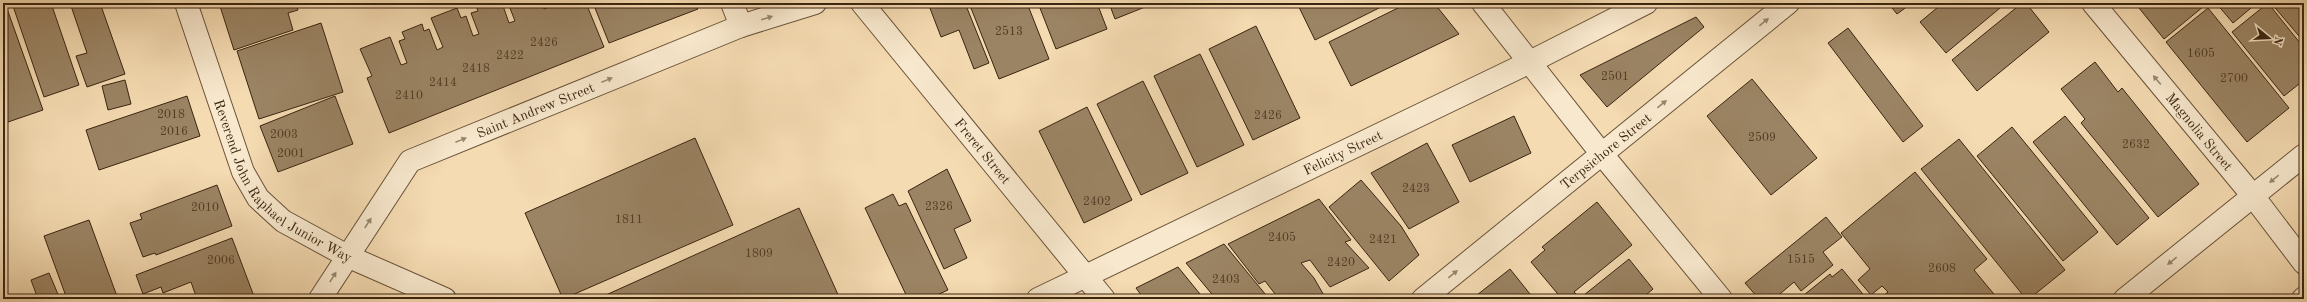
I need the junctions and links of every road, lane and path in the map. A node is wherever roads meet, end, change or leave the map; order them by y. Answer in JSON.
{"nodes":[{"id":1,"x":186,"y":3,"type":"edge"},
{"id":2,"x":732,"y":3,"type":"edge"},
{"id":3,"x":815,"y":3,"type":"edge"},
{"id":4,"x":862,"y":3,"type":"edge"},
{"id":5,"x":1483,"y":3,"type":"edge"},
{"id":6,"x":1646,"y":3,"type":"edge"},
{"id":7,"x":1788,"y":3,"type":"edge"},
{"id":8,"x":2093,"y":3,"type":"edge"},
{"id":9,"x":741,"y":26,"type":"junction"},
{"id":10,"x":1530,"y":62,"type":"junction"},
{"id":11,"x":1601,"y":153,"type":"junction"},
{"id":12,"x":2304,"y":155,"type":"edge"},
{"id":13,"x":2253,"y":196,"type":"junction"},
{"id":14,"x":347,"y":256,"type":"junction"},
{"id":15,"x":2304,"y":263,"type":"edge"},
{"id":16,"x":1086,"y":276,"type":"junction"},
{"id":17,"x":320,"y":299,"type":"edge"},
{"id":18,"x":445,"y":299,"type":"edge"},
{"id":19,"x":1038,"y":299,"type":"edge"},
{"id":20,"x":1104,"y":299,"type":"edge"},
{"id":21,"x":1423,"y":299,"type":"edge"},
{"id":22,"x":1721,"y":299,"type":"edge"},
{"id":23,"x":2125,"y":299,"type":"edge"}],
"edges":[{"from":1,"to":14,"type":"street","name":"Reverend John Raphael Junior Way"},
{"from":2,"to":9,"type":"street"},
{"from":9,"to":3,"type":"street","name":"Saint Andrew Street","one_way":true},
{"from":4,"to":16,"type":"street","name":"Freret Street"},
{"from":5,"to":10,"type":"street"},
{"from":6,"to":10,"type":"street","name":"Felicity Street"},
{"from":11,"to":7,"type":"street","name":"Terpsichore Street","one_way":true},
{"from":13,"to":8,"type":"street","name":"Magnolia Street","one_way":true},
{"from":14,"to":9,"type":"street","name":"Saint Andrew Street","one_way":true},
{"from":10,"to":11,"type":"street"},
{"from":10,"to":16,"type":"street","name":"Felicity Street"},
{"from":21,"to":11,"type":"street","name":"Terpsichore Street","one_way":true},
{"from":11,"to":22,"type":"street"},
{"from":12,"to":13,"type":"street","one_way":true},
{"from":13,"to":15,"type":"street","name":"Magnolia Street"},
{"from":13,"to":23,"type":"street","one_way":true},
{"from":17,"to":14,"type":"street","name":"Saint Andrew Street","one_way":true},
{"from":14,"to":18,"type":"street","name":"Reverend John Raphael Junior Way"},
{"from":16,"to":19,"type":"street","name":"Felicity Street"},
{"from":16,"to":20,"type":"street","name":"Freret Street"}]}
